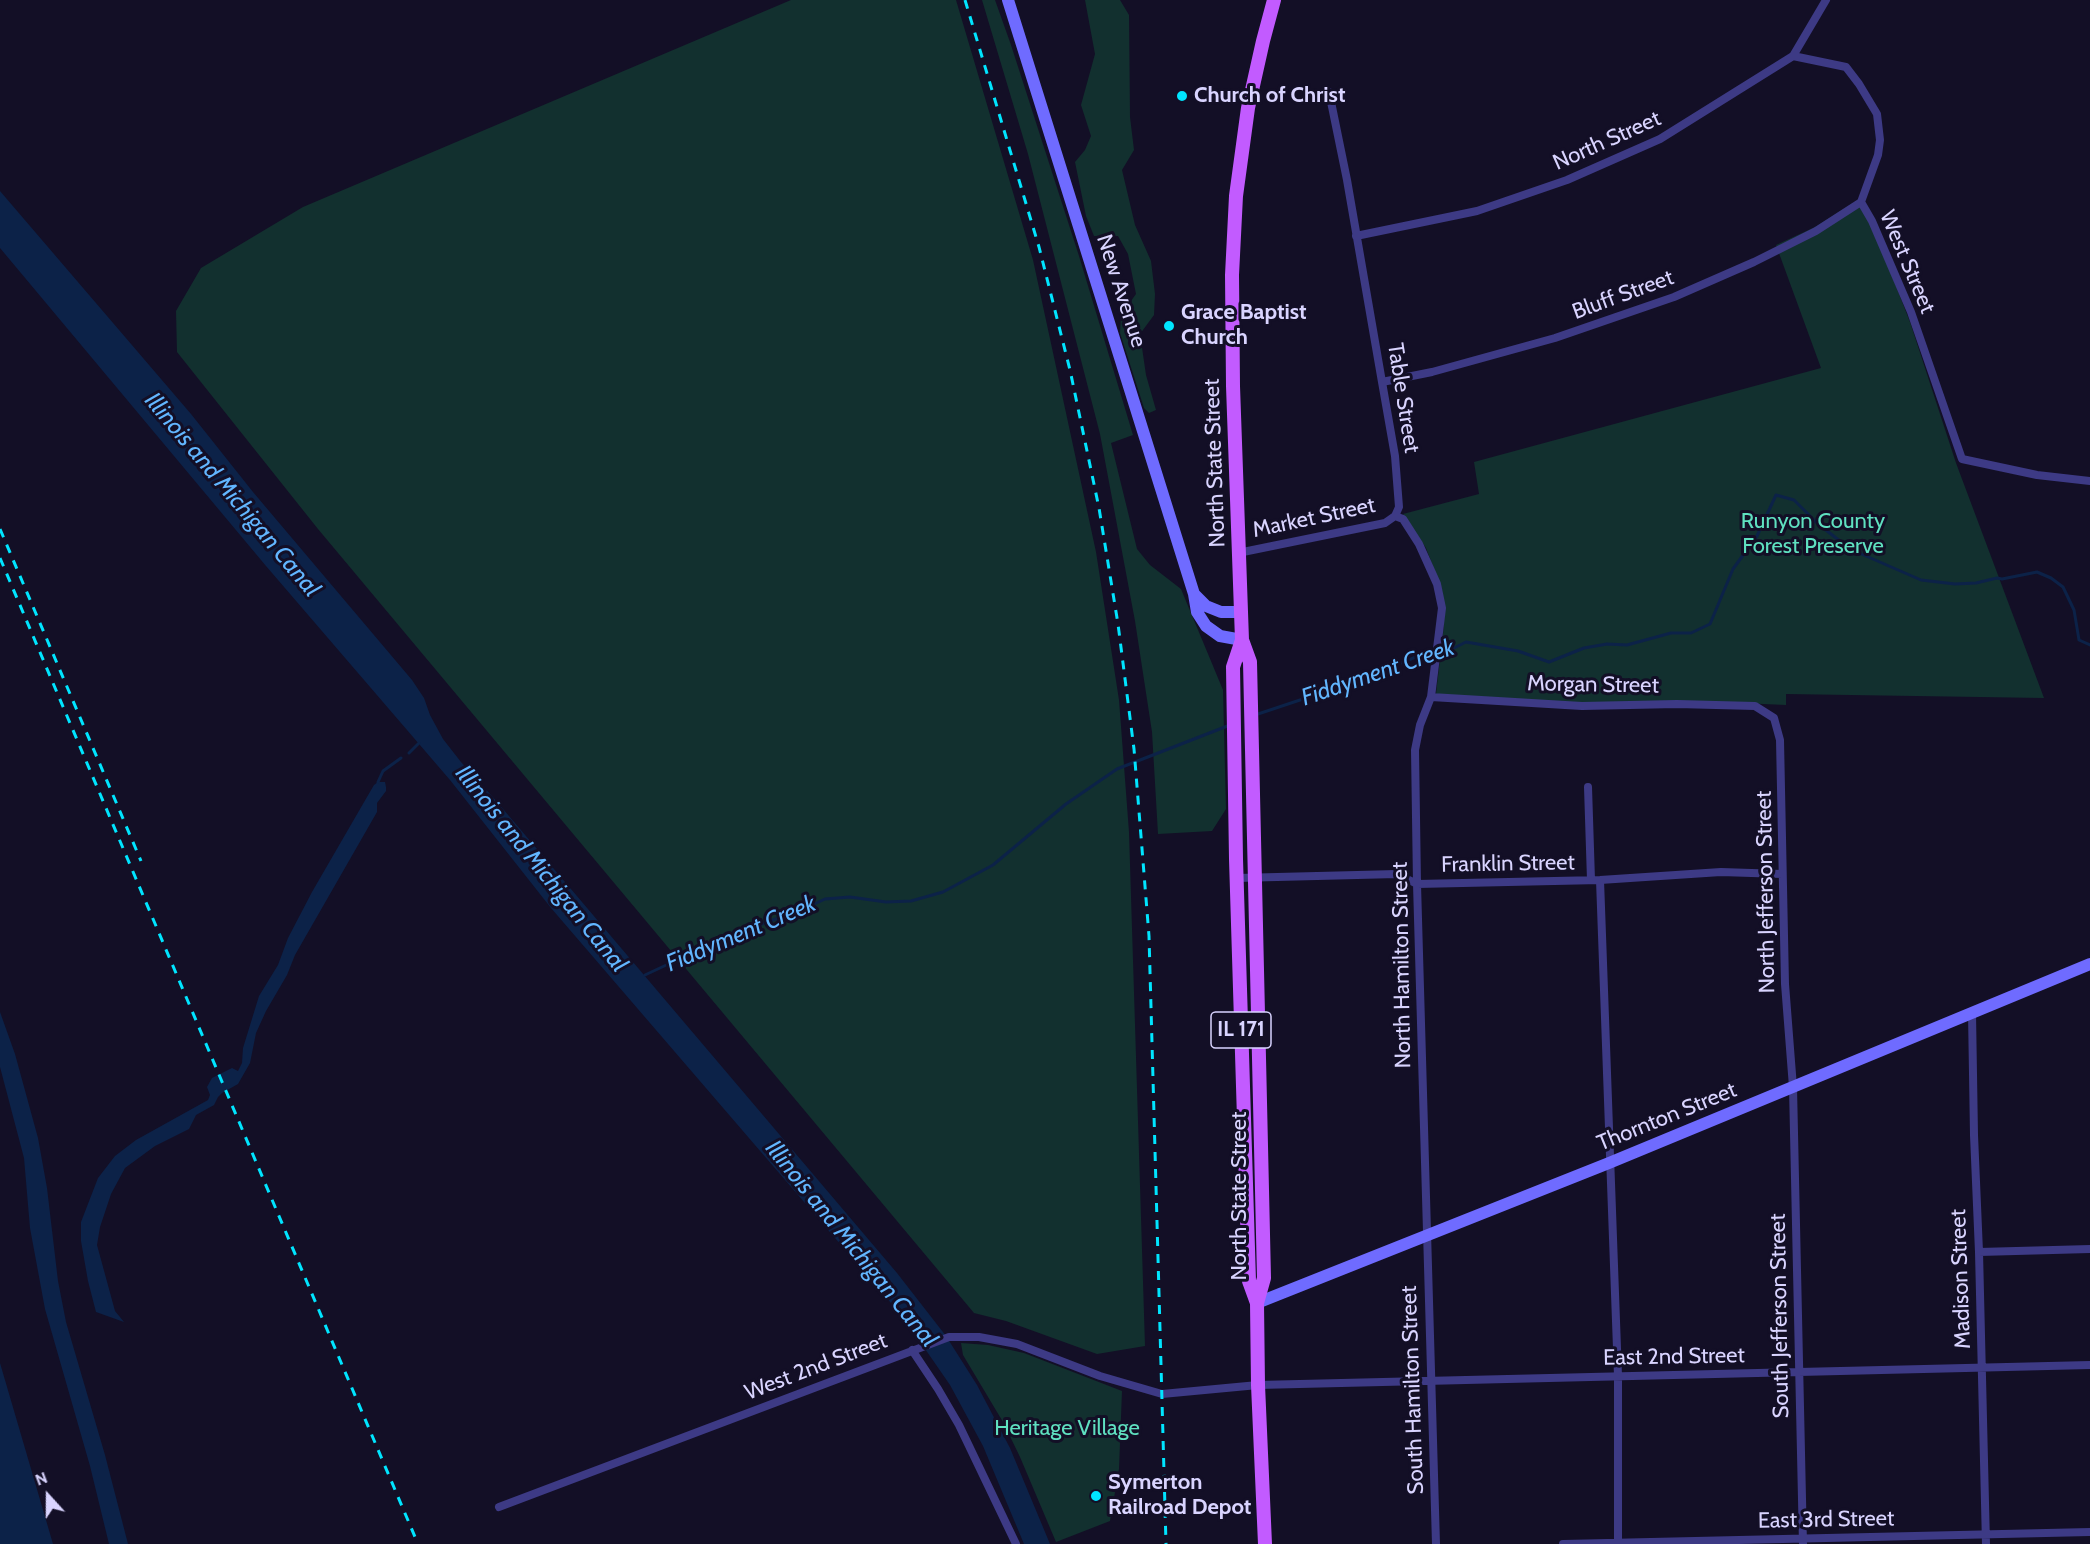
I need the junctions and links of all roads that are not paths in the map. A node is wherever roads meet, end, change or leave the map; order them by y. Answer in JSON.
{"nodes":[{"id":1,"x":1008,"y":0,"type":"edge"},
{"id":2,"x":1274,"y":0,"type":"edge"},
{"id":3,"x":1826,"y":0,"type":"edge"},
{"id":4,"x":1793,"y":56,"type":"junction"},
{"id":5,"x":1329,"y":92,"type":"dead end"},
{"id":6,"x":1861,"y":202,"type":"junction"},
{"id":7,"x":1356,"y":236,"type":"junction"},
{"id":8,"x":1382,"y":382,"type":"junction"},
{"id":9,"x":2090,"y":481,"type":"edge"},
{"id":10,"x":1395,"y":516,"type":"junction"},
{"id":11,"x":1238,"y":553,"type":"junction"},
{"id":12,"x":1194,"y":594,"type":"junction"},
{"id":13,"x":1241,"y":612,"type":"junction"},
{"id":14,"x":1242,"y":640,"type":"junction"},
{"id":15,"x":1431,"y":697,"type":"junction"},
{"id":16,"x":1755,"y":706,"type":"joint"},
{"id":17,"x":1588,"y":787,"type":"dead end"},
{"id":18,"x":1782,"y":874,"type":"junction"},
{"id":19,"x":1255,"y":877,"type":"junction"},
{"id":20,"x":1237,"y":878,"type":"junction"},
{"id":21,"x":1595,"y":880,"type":"junction"},
{"id":22,"x":1417,"y":884,"type":"junction"},
{"id":23,"x":2090,"y":964,"type":"edge"},
{"id":24,"x":1972,"y":1013,"type":"junction"},
{"id":25,"x":1793,"y":1087,"type":"junction"},
{"id":26,"x":1609,"y":1163,"type":"junction"},
{"id":27,"x":1426,"y":1235,"type":"junction"},
{"id":28,"x":2090,"y":1249,"type":"edge"},
{"id":29,"x":1979,"y":1252,"type":"junction"},
{"id":30,"x":1257,"y":1303,"type":"junction"},
{"id":31,"x":912,"y":1350,"type":"junction"},
{"id":32,"x":2090,"y":1365,"type":"edge"},
{"id":33,"x":1982,"y":1368,"type":"junction"},
{"id":34,"x":1799,"y":1372,"type":"junction"},
{"id":35,"x":1618,"y":1376,"type":"junction"},
{"id":36,"x":1432,"y":1380,"type":"junction"},
{"id":37,"x":1258,"y":1385,"type":"junction"},
{"id":38,"x":499,"y":1507,"type":"dead end"},
{"id":39,"x":2090,"y":1532,"type":"edge"},
{"id":40,"x":1986,"y":1534,"type":"junction"},
{"id":41,"x":1803,"y":1541,"type":"edge"},
{"id":42,"x":1618,"y":1543,"type":"edge"},
{"id":43,"x":1016,"y":1544,"type":"edge"},
{"id":44,"x":1266,"y":1544,"type":"edge"},
{"id":45,"x":1436,"y":1544,"type":"edge"},
{"id":46,"x":1563,"y":1544,"type":"edge"},
{"id":47,"x":1986,"y":1544,"type":"edge"}],
"edges":[{"from":1,"to":12,"type":"street","name":"New Avenue"},
{"from":2,"to":11,"type":"main road","name":"North State Street","number":"IL 171"},
{"from":3,"to":4,"type":"street","name":"North Street"},
{"from":4,"to":6,"type":"street","name":"West Street"},
{"from":4,"to":7,"type":"street","name":"North Street"},
{"from":5,"to":7,"type":"street","name":"Table Street"},
{"from":6,"to":8,"type":"street","name":"Bluff Street"},
{"from":6,"to":9,"type":"street","name":"West Street"},
{"from":7,"to":8,"type":"street","name":"Table Street"},
{"from":8,"to":10,"type":"street","name":"Table Street"},
{"from":10,"to":11,"type":"street","name":"Market Street"},
{"from":10,"to":15,"type":"street"},
{"from":11,"to":13,"type":"main road","name":"North State Street","number":"IL 171"},
{"from":12,"to":13,"type":"street"},
{"from":12,"to":14,"type":"street","name":"New Avenue"},
{"from":13,"to":14,"type":"main road","name":"North State Street","number":"IL 171"},
{"from":14,"to":19,"type":"main road","name":"North State Street","number":"IL 171"},
{"from":14,"to":20,"type":"main road","name":"North State Street","number":"IL 171"},
{"from":15,"to":16,"type":"street","name":"Morgan Street"},
{"from":15,"to":22,"type":"street","name":"North Hamilton Street"},
{"from":16,"to":18,"type":"street","name":"North Jefferson Street"},
{"from":17,"to":21,"type":"street"},
{"from":18,"to":21,"type":"street","name":"Franklin Street"},
{"from":18,"to":25,"type":"street","name":"North Jefferson Street"},
{"from":19,"to":20,"type":"street","name":"Franklin Street"},
{"from":19,"to":22,"type":"street","name":"Franklin Street"},
{"from":19,"to":30,"type":"main road","name":"North State Street","number":"IL 171"},
{"from":20,"to":30,"type":"main road","name":"North State Street","number":"IL 171"},
{"from":21,"to":22,"type":"street","name":"Franklin Street"},
{"from":21,"to":26,"type":"street"},
{"from":22,"to":27,"type":"street","name":"North Hamilton Street"},
{"from":23,"to":24,"type":"street","name":"Thornton Street"},
{"from":24,"to":25,"type":"street","name":"Thornton Street"},
{"from":24,"to":29,"type":"street","name":"Madison Street"},
{"from":25,"to":26,"type":"street","name":"Thornton Street"},
{"from":25,"to":34,"type":"street","name":"South Jefferson Street"},
{"from":26,"to":27,"type":"street","name":"Thornton Street"},
{"from":26,"to":35,"type":"street"},
{"from":27,"to":30,"type":"street","name":"Thornton Street"},
{"from":27,"to":36,"type":"street","name":"South Hamilton Street"},
{"from":28,"to":29,"type":"street"},
{"from":29,"to":33,"type":"street","name":"Madison Street"},
{"from":30,"to":37,"type":"main road","number":"IL 171"},
{"from":31,"to":37,"type":"street","name":"West 2nd Street"},
{"from":31,"to":38,"type":"street","name":"West 2nd Street"},
{"from":31,"to":43,"type":"street"},
{"from":32,"to":33,"type":"street","name":"East 2nd Street"},
{"from":33,"to":34,"type":"street","name":"East 2nd Street"},
{"from":33,"to":40,"type":"street","name":"Madison Street"},
{"from":34,"to":35,"type":"street","name":"East 2nd Street"},
{"from":34,"to":41,"type":"street","name":"South Jefferson Street"},
{"from":35,"to":36,"type":"street","name":"East 2nd Street"},
{"from":35,"to":42,"type":"street"},
{"from":36,"to":37,"type":"street","name":"East 2nd Street"},
{"from":36,"to":45,"type":"street","name":"South Hamilton Street"},
{"from":37,"to":44,"type":"main road","number":"IL 171"},
{"from":39,"to":40,"type":"street","name":"East 3rd Street"},
{"from":40,"to":41,"type":"street","name":"East 3rd Street"},
{"from":40,"to":47,"type":"street","name":"Madison Street"},
{"from":41,"to":42,"type":"street","name":"East 3rd Street"},
{"from":42,"to":46,"type":"street","name":"East 3rd Street"}]}
